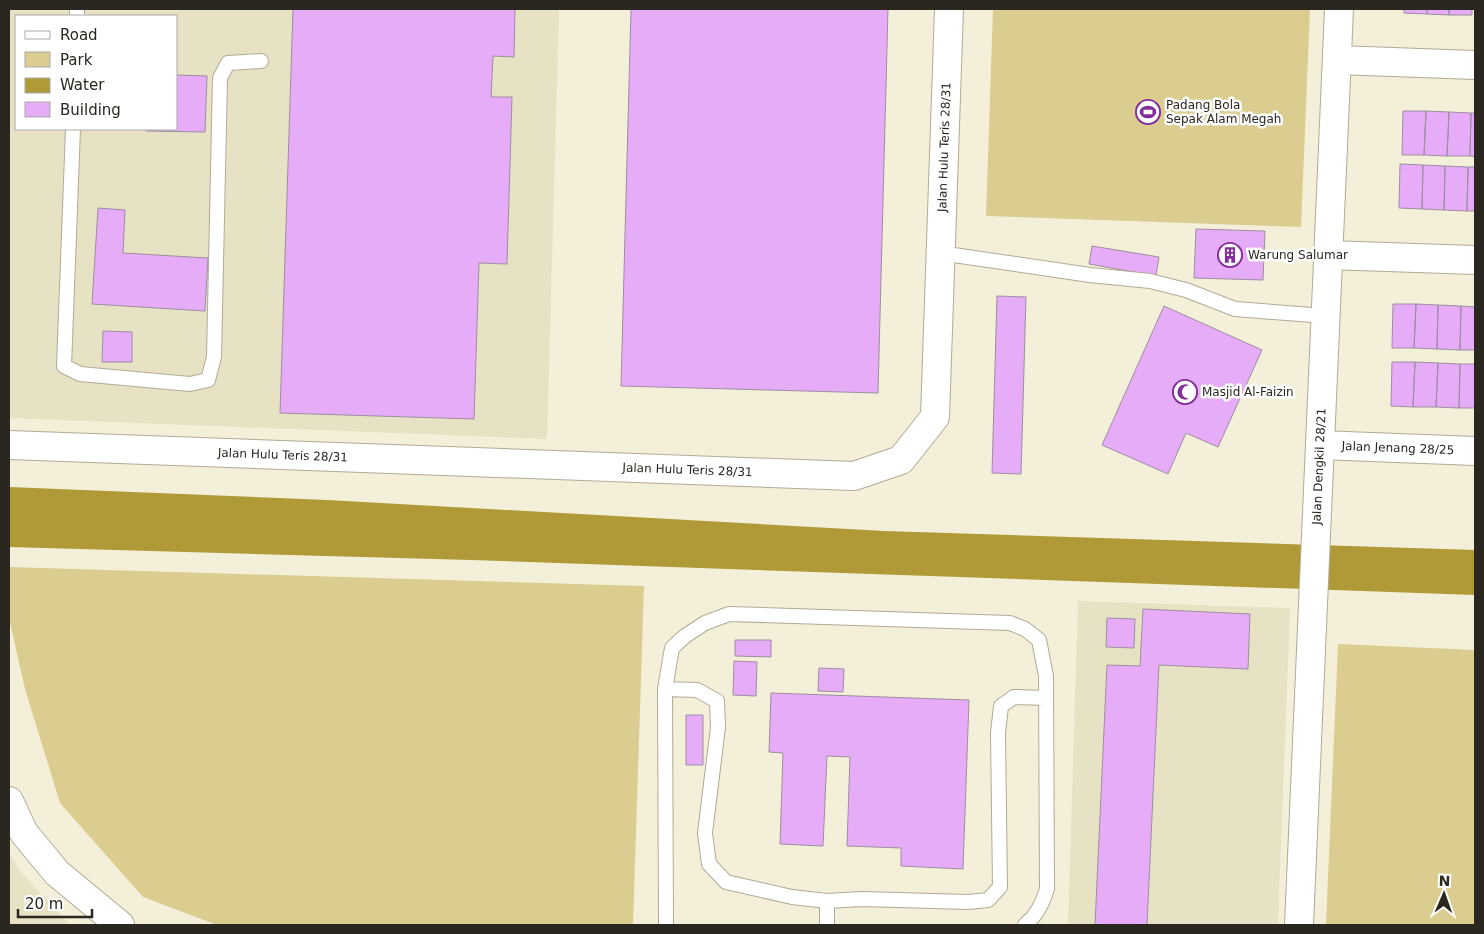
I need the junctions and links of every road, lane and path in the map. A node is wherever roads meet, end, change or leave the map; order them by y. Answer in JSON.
{"nodes":[{"id":1,"x":949,"y":9,"type":"edge"},
{"id":2,"x":1339,"y":9,"type":"edge"},
{"id":3,"x":1337,"y":60,"type":"junction"},
{"id":4,"x":261,"y":61,"type":"dead end"},
{"id":5,"x":1475,"y":65,"type":"edge"},
{"id":6,"x":73,"y":130,"type":"edge"},
{"id":7,"x":940,"y":253,"type":"junction"},
{"id":8,"x":1328,"y":255,"type":"junction"},
{"id":9,"x":1475,"y":260,"type":"edge"},
{"id":10,"x":1325,"y":316,"type":"junction"},
{"id":11,"x":9,"y":445,"type":"edge"},
{"id":12,"x":1320,"y":445,"type":"junction"},
{"id":13,"x":1475,"y":451,"type":"edge"},
{"id":14,"x":665,"y":689,"type":"junction"},
{"id":15,"x":1046,"y":698,"type":"junction"},
{"id":16,"x":9,"y":801,"type":"edge"},
{"id":17,"x":827,"y":901,"type":"junction"},
{"id":18,"x":120,"y":925,"type":"edge"},
{"id":19,"x":666,"y":925,"type":"edge"},
{"id":20,"x":826,"y":925,"type":"edge"},
{"id":21,"x":1026,"y":925,"type":"edge"},
{"id":22,"x":1299,"y":925,"type":"edge"}],
"edges":[{"from":1,"to":7,"type":"street","name":"Jalan Hulu Teris 28/31"},
{"from":2,"to":3,"type":"street","name":"Jalan Dengkil 28/21"},
{"from":3,"to":5,"type":"street"},
{"from":3,"to":8,"type":"street","name":"Jalan Dengkil 28/21"},
{"from":4,"to":6,"type":"lane"},
{"from":7,"to":10,"type":"lane"},
{"from":7,"to":11,"type":"street","name":"Jalan Hulu Teris 28/31"},
{"from":8,"to":9,"type":"street"},
{"from":8,"to":10,"type":"street","name":"Jalan Dengkil 28/21"},
{"from":10,"to":12,"type":"street","name":"Jalan Dengkil 28/21"},
{"from":12,"to":13,"type":"street","name":"Jalan Jenang 28/25"},
{"from":12,"to":22,"type":"street","name":"Jalan Dengkil 28/21"},
{"from":14,"to":15,"type":"lane"},
{"from":14,"to":17,"type":"lane"},
{"from":14,"to":19,"type":"lane"},
{"from":15,"to":17,"type":"lane"},
{"from":15,"to":21,"type":"lane"},
{"from":16,"to":18,"type":"street"},
{"from":17,"to":20,"type":"lane"}]}
